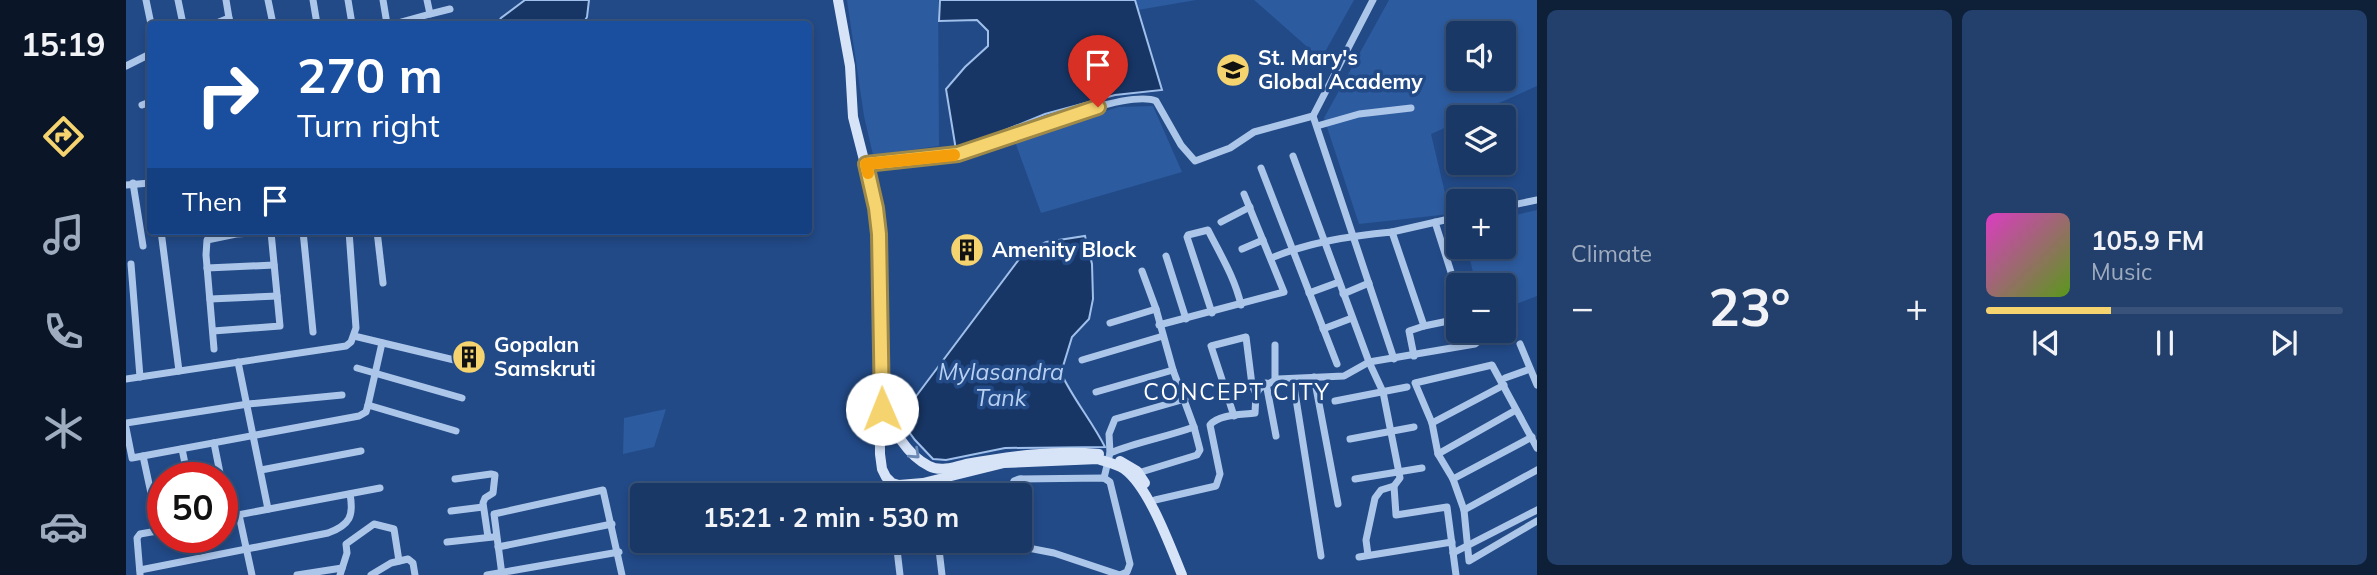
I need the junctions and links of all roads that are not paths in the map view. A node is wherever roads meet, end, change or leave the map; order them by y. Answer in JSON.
{"nodes":[{"id":1,"x":146,"y":0,"type":"edge"},
{"id":2,"x":178,"y":0,"type":"edge"},
{"id":3,"x":226,"y":0,"type":"edge"},
{"id":4,"x":268,"y":0,"type":"edge"},
{"id":5,"x":313,"y":0,"type":"edge"},
{"id":6,"x":348,"y":0,"type":"edge"},
{"id":7,"x":383,"y":0,"type":"edge"},
{"id":8,"x":427,"y":0,"type":"edge"},
{"id":9,"x":838,"y":0,"type":"edge"},
{"id":10,"x":1373,"y":0,"type":"edge"},
{"id":11,"x":450,"y":9,"type":"dead end"},
{"id":12,"x":430,"y":14,"type":"junction"},
{"id":13,"x":150,"y":21,"type":"edge"},
{"id":14,"x":182,"y":21,"type":"edge"},
{"id":15,"x":229,"y":21,"type":"edge"},
{"id":16,"x":272,"y":21,"type":"edge"},
{"id":17,"x":316,"y":21,"type":"edge"},
{"id":18,"x":352,"y":21,"type":"edge"},
{"id":19,"x":386,"y":21,"type":"edge"},
{"id":20,"x":405,"y":21,"type":"edge"},
{"id":21,"x":147,"y":56,"type":"edge"},
{"id":22,"x":126,"y":66,"type":"edge"},
{"id":23,"x":1411,"y":108,"type":"dead end"},
{"id":24,"x":1313,"y":116,"type":"junction"},
{"id":25,"x":1317,"y":126,"type":"junction"},
{"id":26,"x":1293,"y":156,"type":"dead end"},
{"id":27,"x":866,"y":164,"type":"junction"},
{"id":28,"x":1261,"y":168,"type":"dead end"},
{"id":29,"x":130,"y":184,"type":"edge"},
{"id":30,"x":1244,"y":194,"type":"dead end"},
{"id":31,"x":1537,"y":200,"type":"edge"},
{"id":32,"x":1516,"y":204,"type":"edge"},
{"id":33,"x":1250,"y":207,"type":"junction"},
{"id":34,"x":1446,"y":220,"type":"edge"},
{"id":35,"x":1221,"y":222,"type":"dead end"},
{"id":36,"x":1434,"y":222,"type":"junction"},
{"id":37,"x":1392,"y":232,"type":"junction"},
{"id":38,"x":162,"y":235,"type":"edge"},
{"id":39,"x":231,"y":235,"type":"edge"},
{"id":40,"x":271,"y":235,"type":"edge"},
{"id":41,"x":303,"y":235,"type":"edge"},
{"id":42,"x":349,"y":235,"type":"edge"},
{"id":43,"x":377,"y":235,"type":"edge"},
{"id":44,"x":1353,"y":235,"type":"junction"},
{"id":45,"x":1263,"y":240,"type":"junction"},
{"id":46,"x":1324,"y":241,"type":"junction"},
{"id":47,"x":143,"y":246,"type":"dead end"},
{"id":48,"x":1242,"y":249,"type":"dead end"},
{"id":49,"x":1293,"y":249,"type":"junction"},
{"id":50,"x":1166,"y":256,"type":"dead end"},
{"id":51,"x":1271,"y":258,"type":"junction"},
{"id":52,"x":131,"y":264,"type":"dead end"},
{"id":53,"x":274,"y":265,"type":"junction"},
{"id":54,"x":207,"y":268,"type":"junction"},
{"id":55,"x":1142,"y":271,"type":"dead end"},
{"id":56,"x":1451,"y":273,"type":"edge"},
{"id":57,"x":1339,"y":282,"type":"junction"},
{"id":58,"x":383,"y":283,"type":"dead end"},
{"id":59,"x":1369,"y":284,"type":"junction"},
{"id":60,"x":1309,"y":293,"type":"junction"},
{"id":61,"x":1343,"y":293,"type":"junction"},
{"id":62,"x":277,"y":296,"type":"junction"},
{"id":63,"x":210,"y":299,"type":"junction"},
{"id":64,"x":1241,"y":305,"type":"junction"},
{"id":65,"x":1156,"y":309,"type":"junction"},
{"id":66,"x":1212,"y":313,"type":"junction"},
{"id":67,"x":1352,"y":318,"type":"junction"},
{"id":68,"x":1186,"y":320,"type":"junction"},
{"id":69,"x":1446,"y":321,"type":"edge"},
{"id":70,"x":1110,"y":323,"type":"dead end"},
{"id":71,"x":1159,"y":325,"type":"junction"},
{"id":72,"x":1424,"y":326,"type":"junction"},
{"id":73,"x":1323,"y":329,"type":"junction"},
{"id":74,"x":213,"y":331,"type":"junction"},
{"id":75,"x":313,"y":332,"type":"dead end"},
{"id":76,"x":354,"y":336,"type":"junction"},
{"id":77,"x":1163,"y":336,"type":"junction"},
{"id":78,"x":382,"y":343,"type":"junction"},
{"id":79,"x":1476,"y":343,"type":"edge"},
{"id":80,"x":1520,"y":344,"type":"dead end"},
{"id":81,"x":1275,"y":345,"type":"dead end"},
{"id":82,"x":214,"y":349,"type":"dead end"},
{"id":83,"x":1414,"y":356,"type":"junction"},
{"id":84,"x":1394,"y":359,"type":"junction"},
{"id":85,"x":1082,"y":360,"type":"dead end"},
{"id":86,"x":239,"y":362,"type":"junction"},
{"id":87,"x":1369,"y":362,"type":"junction"},
{"id":88,"x":471,"y":364,"type":"dead end"},
{"id":89,"x":1337,"y":364,"type":"dead end"},
{"id":90,"x":357,"y":368,"type":"dead end"},
{"id":91,"x":1530,"y":369,"type":"junction"},
{"id":92,"x":1173,"y":370,"type":"junction"},
{"id":93,"x":179,"y":371,"type":"junction"},
{"id":94,"x":375,"y":373,"type":"junction"},
{"id":95,"x":140,"y":377,"type":"junction"},
{"id":96,"x":1314,"y":377,"type":"junction"},
{"id":97,"x":126,"y":379,"type":"edge"},
{"id":98,"x":1275,"y":380,"type":"junction"},
{"id":99,"x":1293,"y":380,"type":"junction"},
{"id":100,"x":1504,"y":381,"type":"junction"},
{"id":101,"x":1266,"y":383,"type":"junction"},
{"id":102,"x":1537,"y":385,"type":"edge"},
{"id":103,"x":1407,"y":387,"type":"dead end"},
{"id":104,"x":1384,"y":391,"type":"junction"},
{"id":105,"x":1096,"y":392,"type":"dead end"},
{"id":106,"x":1256,"y":394,"type":"junction"},
{"id":107,"x":342,"y":395,"type":"dead end"},
{"id":108,"x":881,"y":396,"type":"junction"},
{"id":109,"x":462,"y":398,"type":"dead end"},
{"id":110,"x":1185,"y":399,"type":"junction"},
{"id":111,"x":1335,"y":401,"type":"dead end"},
{"id":112,"x":248,"y":404,"type":"junction"},
{"id":113,"x":368,"y":405,"type":"junction"},
{"id":114,"x":1516,"y":410,"type":"junction"},
{"id":115,"x":1234,"y":416,"type":"junction"},
{"id":116,"x":1432,"y":423,"type":"junction"},
{"id":117,"x":126,"y":426,"type":"edge"},
{"id":118,"x":1194,"y":427,"type":"junction"},
{"id":119,"x":1414,"y":427,"type":"dead end"},
{"id":120,"x":456,"y":430,"type":"dead end"},
{"id":121,"x":1390,"y":430,"type":"junction"},
{"id":122,"x":254,"y":436,"type":"junction"},
{"id":123,"x":1276,"y":436,"type":"dead end"},
{"id":124,"x":1532,"y":437,"type":"junction"},
{"id":125,"x":1350,"y":439,"type":"dead end"},
{"id":126,"x":214,"y":443,"type":"junction"},
{"id":127,"x":1537,"y":448,"type":"edge"},
{"id":128,"x":182,"y":449,"type":"junction"},
{"id":129,"x":361,"y":451,"type":"dead end"},
{"id":130,"x":1438,"y":454,"type":"junction"},
{"id":131,"x":143,"y":456,"type":"junction"},
{"id":132,"x":1108,"y":457,"type":"junction"},
{"id":133,"x":185,"y":462,"type":"edge"},
{"id":134,"x":218,"y":462,"type":"edge"},
{"id":135,"x":1422,"y":468,"type":"dead end"},
{"id":136,"x":261,"y":470,"type":"junction"},
{"id":137,"x":1537,"y":470,"type":"edge"},
{"id":138,"x":1397,"y":471,"type":"junction"},
{"id":139,"x":147,"y":472,"type":"edge"},
{"id":140,"x":1138,"y":473,"type":"junction"},
{"id":141,"x":1104,"y":478,"type":"junction"},
{"id":142,"x":454,"y":479,"type":"dead end"},
{"id":143,"x":1021,"y":479,"type":"junction"},
{"id":144,"x":1355,"y":479,"type":"dead end"},
{"id":145,"x":1453,"y":479,"type":"junction"},
{"id":146,"x":892,"y":483,"type":"edge"},
{"id":147,"x":923,"y":483,"type":"edge"},
{"id":148,"x":1013,"y":483,"type":"edge"},
{"id":149,"x":1021,"y":483,"type":"edge"},
{"id":150,"x":1394,"y":486,"type":"junction"},
{"id":151,"x":380,"y":488,"type":"dead end"},
{"id":152,"x":350,"y":494,"type":"junction"},
{"id":153,"x":1154,"y":500,"type":"junction"},
{"id":154,"x":1338,"y":504,"type":"dead end"},
{"id":155,"x":483,"y":507,"type":"junction"},
{"id":156,"x":268,"y":509,"type":"junction"},
{"id":157,"x":1464,"y":510,"type":"junction"},
{"id":158,"x":1537,"y":510,"type":"edge"},
{"id":159,"x":451,"y":511,"type":"dead end"},
{"id":160,"x":239,"y":515,"type":"joint"},
{"id":161,"x":1537,"y":521,"type":"edge"},
{"id":162,"x":612,"y":524,"type":"junction"},
{"id":163,"x":147,"y":533,"type":"edge"},
{"id":164,"x":492,"y":537,"type":"junction"},
{"id":165,"x":447,"y":542,"type":"dead end"},
{"id":166,"x":1452,"y":542,"type":"junction"},
{"id":167,"x":1469,"y":545,"type":"junction"},
{"id":168,"x":498,"y":547,"type":"junction"},
{"id":169,"x":246,"y":548,"type":"junction"},
{"id":170,"x":1032,"y":549,"type":"edge"},
{"id":171,"x":619,"y":552,"type":"junction"},
{"id":172,"x":898,"y":553,"type":"edge"},
{"id":173,"x":939,"y":553,"type":"edge"},
{"id":174,"x":1453,"y":553,"type":"junction"},
{"id":175,"x":1368,"y":555,"type":"junction"},
{"id":176,"x":1321,"y":556,"type":"dead end"},
{"id":177,"x":1359,"y":557,"type":"dead end"},
{"id":178,"x":399,"y":561,"type":"junction"},
{"id":179,"x":341,"y":572,"type":"edge"},
{"id":180,"x":140,"y":573,"type":"edge"},
{"id":181,"x":502,"y":574,"type":"edge"},
{"id":182,"x":252,"y":575,"type":"edge"},
{"id":183,"x":297,"y":575,"type":"edge"},
{"id":184,"x":371,"y":575,"type":"edge"},
{"id":185,"x":415,"y":575,"type":"edge"},
{"id":186,"x":487,"y":575,"type":"edge"},
{"id":187,"x":622,"y":575,"type":"edge"},
{"id":188,"x":900,"y":575,"type":"edge"},
{"id":189,"x":942,"y":575,"type":"edge"},
{"id":190,"x":1182,"y":575,"type":"edge"},
{"id":191,"x":1189,"y":575,"type":"edge"},
{"id":192,"x":1456,"y":575,"type":"edge"}],
"edges":[{"from":1,"to":13,"type":"street"},
{"from":2,"to":14,"type":"street"},
{"from":3,"to":15,"type":"street"},
{"from":4,"to":16,"type":"street"},
{"from":5,"to":17,"type":"street"},
{"from":6,"to":18,"type":"street"},
{"from":7,"to":19,"type":"street"},
{"from":8,"to":12,"type":"street"},
{"from":9,"to":27,"type":"main road"},
{"from":10,"to":24,"type":"street"},
{"from":11,"to":12,"type":"street"},
{"from":12,"to":20,"type":"street"},
{"from":21,"to":22,"type":"street"},
{"from":23,"to":25,"type":"street"},
{"from":24,"to":25,"type":"street"},
{"from":24,"to":27,"type":"street"},
{"from":25,"to":44,"type":"street"},
{"from":26,"to":46,"type":"street"},
{"from":27,"to":108,"type":"main road"},
{"from":28,"to":49,"type":"street"},
{"from":29,"to":47,"type":"street"},
{"from":30,"to":33,"type":"street"},
{"from":31,"to":32,"type":"street"},
{"from":33,"to":35,"type":"street"},
{"from":33,"to":45,"type":"street"},
{"from":34,"to":36,"type":"street"},
{"from":36,"to":37,"type":"street"},
{"from":36,"to":56,"type":"street"},
{"from":37,"to":44,"type":"street"},
{"from":37,"to":72,"type":"street"},
{"from":38,"to":93,"type":"street"},
{"from":39,"to":54,"type":"street"},
{"from":40,"to":53,"type":"street"},
{"from":41,"to":75,"type":"street"},
{"from":42,"to":76,"type":"street"},
{"from":43,"to":58,"type":"street"},
{"from":44,"to":46,"type":"street"},
{"from":44,"to":59,"type":"street"},
{"from":45,"to":48,"type":"street"},
{"from":45,"to":51,"type":"street"},
{"from":46,"to":49,"type":"street"},
{"from":46,"to":57,"type":"street"},
{"from":49,"to":51,"type":"street"},
{"from":49,"to":60,"type":"street"},
{"from":50,"to":68,"type":"street"},
{"from":51,"to":64,"type":"street"},
{"from":52,"to":95,"type":"street"},
{"from":53,"to":54,"type":"street"},
{"from":53,"to":62,"type":"street"},
{"from":54,"to":63,"type":"street"},
{"from":55,"to":65,"type":"street"},
{"from":57,"to":60,"type":"street"},
{"from":57,"to":61,"type":"street"},
{"from":59,"to":61,"type":"street"},
{"from":59,"to":84,"type":"street"},
{"from":60,"to":73,"type":"street"},
{"from":61,"to":67,"type":"street"},
{"from":62,"to":63,"type":"street"},
{"from":62,"to":74,"type":"street"},
{"from":63,"to":74,"type":"street"},
{"from":64,"to":66,"type":"street"},
{"from":64,"to":66,"type":"street"},
{"from":65,"to":70,"type":"street"},
{"from":65,"to":71,"type":"street"},
{"from":66,"to":68,"type":"street"},
{"from":67,"to":73,"type":"street"},
{"from":67,"to":87,"type":"street"},
{"from":68,"to":71,"type":"street"},
{"from":69,"to":72,"type":"street"},
{"from":71,"to":77,"type":"street"},
{"from":72,"to":83,"type":"street"},
{"from":73,"to":89,"type":"street"},
{"from":74,"to":82,"type":"street"},
{"from":76,"to":78,"type":"street"},
{"from":76,"to":86,"type":"street"},
{"from":77,"to":85,"type":"street"},
{"from":77,"to":92,"type":"street"},
{"from":78,"to":88,"type":"street"},
{"from":78,"to":94,"type":"street"},
{"from":79,"to":83,"type":"street"},
{"from":80,"to":91,"type":"street"},
{"from":81,"to":98,"type":"street"},
{"from":83,"to":84,"type":"street"},
{"from":84,"to":87,"type":"street"},
{"from":86,"to":93,"type":"street"},
{"from":86,"to":112,"type":"street"},
{"from":87,"to":96,"type":"street"},
{"from":87,"to":104,"type":"street"},
{"from":90,"to":94,"type":"street"},
{"from":91,"to":100,"type":"street"},
{"from":91,"to":102,"type":"street"},
{"from":92,"to":105,"type":"street"},
{"from":92,"to":110,"type":"street"},
{"from":93,"to":95,"type":"street"},
{"from":94,"to":109,"type":"street"},
{"from":94,"to":113,"type":"street"},
{"from":95,"to":97,"type":"street"},
{"from":96,"to":99,"type":"street"},
{"from":96,"to":154,"type":"street"},
{"from":98,"to":99,"type":"street"},
{"from":98,"to":101,"type":"street"},
{"from":99,"to":176,"type":"street"},
{"from":100,"to":114,"type":"street"},
{"from":100,"to":116,"type":"street"},
{"from":100,"to":116,"type":"street"},
{"from":101,"to":106,"type":"street"},
{"from":101,"to":123,"type":"street"},
{"from":103,"to":104,"type":"street"},
{"from":104,"to":111,"type":"street"},
{"from":104,"to":121,"type":"street"},
{"from":106,"to":115,"type":"street"},
{"from":106,"to":115,"type":"street"},
{"from":107,"to":112,"type":"street"},
{"from":108,"to":132,"type":"main road","one_way":true},
{"from":108,"to":146,"type":"main road"},
{"from":110,"to":118,"type":"street"},
{"from":110,"to":132,"type":"street"},
{"from":112,"to":117,"type":"street"},
{"from":112,"to":122,"type":"street"},
{"from":113,"to":120,"type":"street"},
{"from":113,"to":122,"type":"street"},
{"from":114,"to":124,"type":"street"},
{"from":114,"to":130,"type":"street"},
{"from":115,"to":153,"type":"street"},
{"from":116,"to":130,"type":"street"},
{"from":117,"to":131,"type":"street"},
{"from":118,"to":132,"type":"street"},
{"from":118,"to":140,"type":"street"},
{"from":119,"to":121,"type":"street"},
{"from":121,"to":125,"type":"street"},
{"from":121,"to":138,"type":"street"},
{"from":122,"to":126,"type":"street"},
{"from":122,"to":136,"type":"street"},
{"from":124,"to":127,"type":"street"},
{"from":124,"to":145,"type":"street"},
{"from":126,"to":128,"type":"street"},
{"from":126,"to":134,"type":"street"},
{"from":128,"to":131,"type":"street"},
{"from":128,"to":133,"type":"street"},
{"from":129,"to":136,"type":"street"},
{"from":130,"to":145,"type":"street"},
{"from":131,"to":139,"type":"street"},
{"from":132,"to":140,"type":"main road"},
{"from":132,"to":141,"type":"street"},
{"from":132,"to":147,"type":"main road"},
{"from":132,"to":190,"type":"main road"},
{"from":135,"to":138,"type":"street"},
{"from":136,"to":156,"type":"street"},
{"from":137,"to":157,"type":"street"},
{"from":138,"to":144,"type":"street"},
{"from":138,"to":150,"type":"street"},
{"from":140,"to":153,"type":"main road"},
{"from":141,"to":143,"type":"street"},
{"from":141,"to":170,"type":"street"},
{"from":142,"to":155,"type":"street"},
{"from":143,"to":148,"type":"street"},
{"from":143,"to":149,"type":"street"},
{"from":145,"to":157,"type":"street"},
{"from":150,"to":166,"type":"street"},
{"from":150,"to":175,"type":"street"},
{"from":151,"to":152,"type":"street"},
{"from":152,"to":156,"type":"street"},
{"from":152,"to":169,"type":"street"},
{"from":153,"to":191,"type":"main road"},
{"from":155,"to":159,"type":"street"},
{"from":155,"to":164,"type":"street"},
{"from":156,"to":160,"type":"street"},
{"from":157,"to":167,"type":"street"},
{"from":158,"to":167,"type":"street"},
{"from":160,"to":169,"type":"street"},
{"from":161,"to":167,"type":"street"},
{"from":162,"to":164,"type":"street"},
{"from":162,"to":168,"type":"street"},
{"from":162,"to":171,"type":"street"},
{"from":163,"to":180,"type":"street"},
{"from":164,"to":165,"type":"street"},
{"from":164,"to":168,"type":"street"},
{"from":166,"to":174,"type":"street"},
{"from":166,"to":175,"type":"street"},
{"from":167,"to":174,"type":"street"},
{"from":168,"to":181,"type":"street"},
{"from":169,"to":180,"type":"street"},
{"from":169,"to":182,"type":"street"},
{"from":171,"to":181,"type":"street"},
{"from":171,"to":187,"type":"street"},
{"from":172,"to":188,"type":"street"},
{"from":173,"to":189,"type":"street"},
{"from":174,"to":192,"type":"street"},
{"from":175,"to":177,"type":"street"},
{"from":178,"to":179,"type":"street"},
{"from":178,"to":184,"type":"street"},
{"from":178,"to":185,"type":"street"},
{"from":179,"to":183,"type":"street"},
{"from":181,"to":186,"type":"street"}]}
